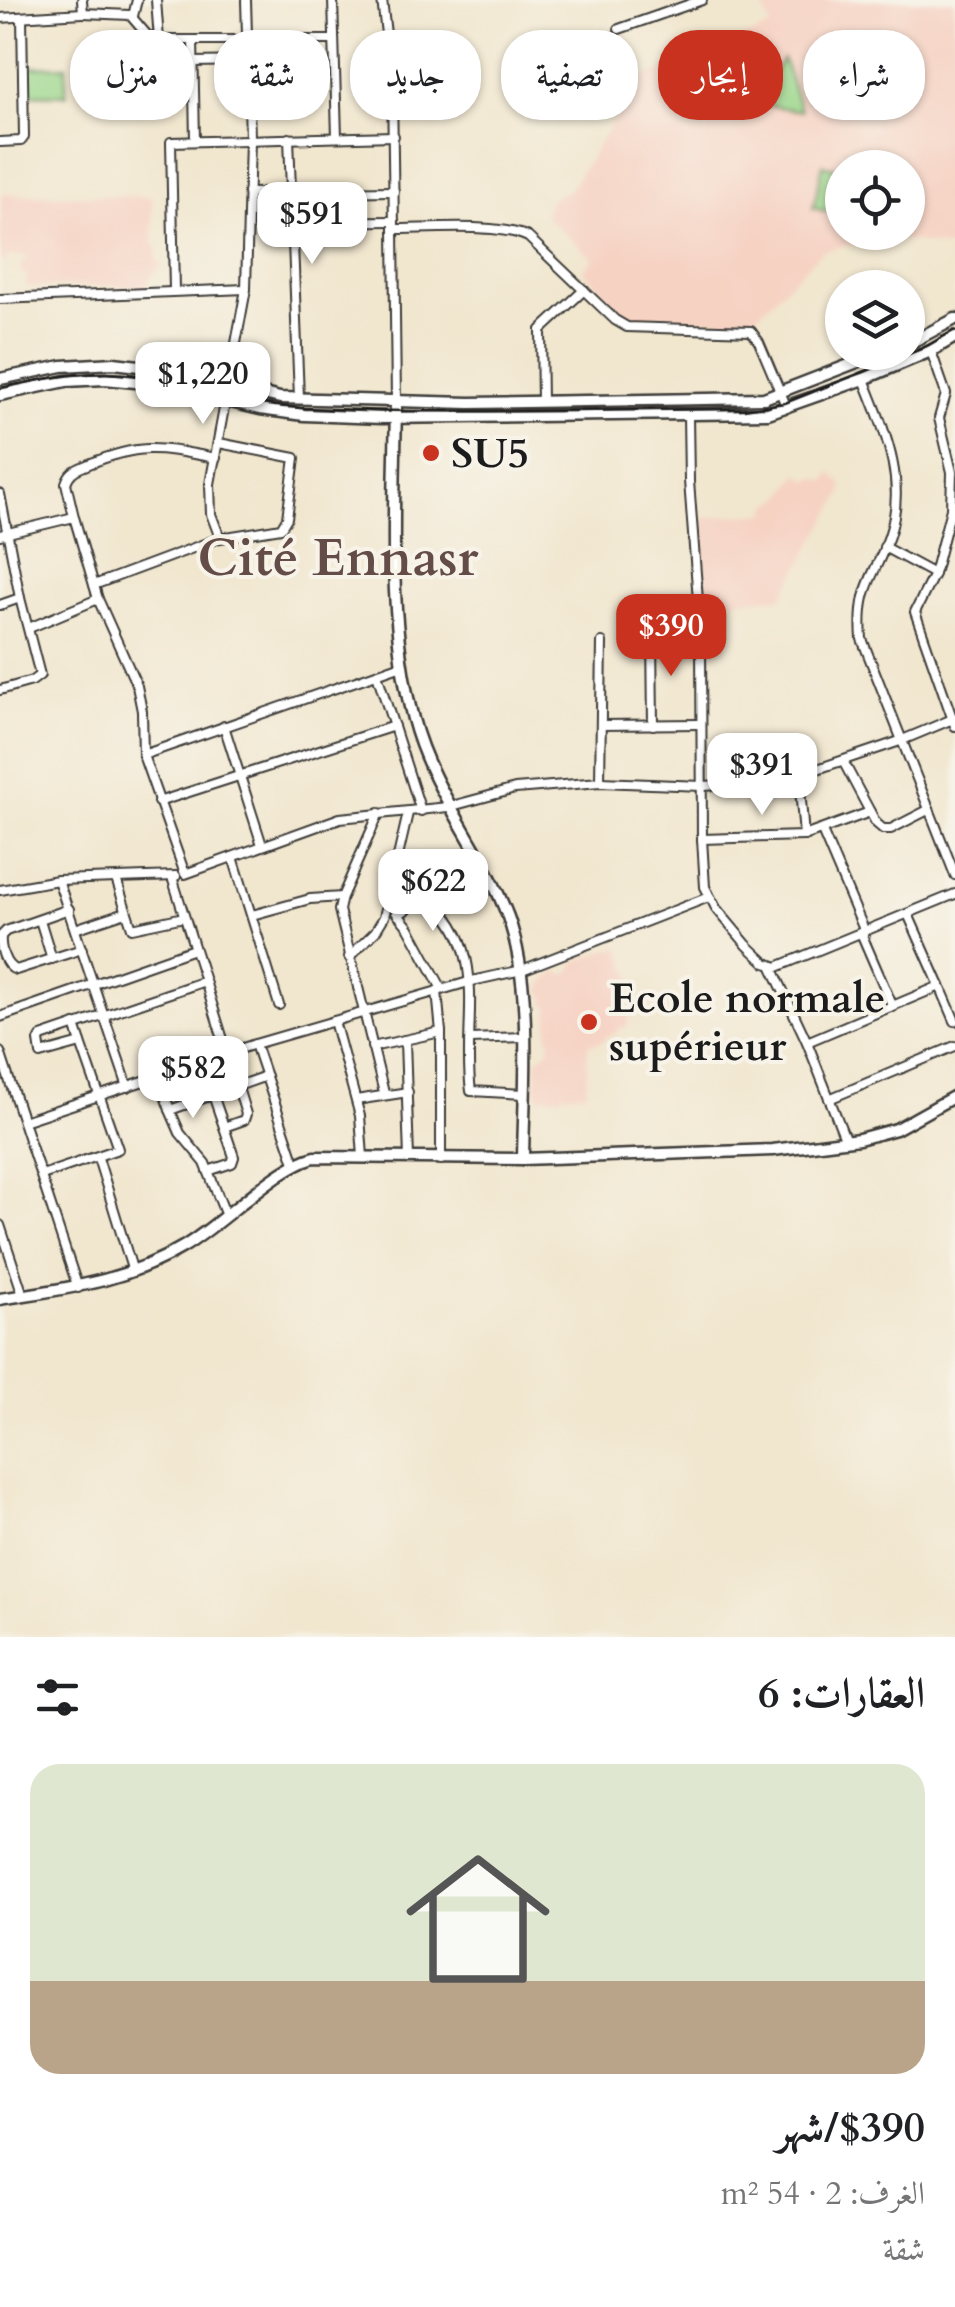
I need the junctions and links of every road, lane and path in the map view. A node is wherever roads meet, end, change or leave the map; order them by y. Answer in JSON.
{"nodes":[{"id":1,"x":82,"y":0,"type":"edge"},
{"id":2,"x":137,"y":0,"type":"edge"},
{"id":3,"x":156,"y":0,"type":"edge"},
{"id":4,"x":246,"y":0,"type":"edge"},
{"id":5,"x":333,"y":0,"type":"edge"},
{"id":6,"x":382,"y":0,"type":"edge"},
{"id":7,"x":702,"y":0,"type":"edge"},
{"id":8,"x":84,"y":13,"type":"junction"},
{"id":9,"x":133,"y":16,"type":"junction"},
{"id":10,"x":0,"y":18,"type":"edge"},
{"id":11,"x":22,"y":18,"type":"junction"},
{"id":12,"x":618,"y":29,"type":"dead end"},
{"id":13,"x":143,"y":30,"type":"edge"},
{"id":14,"x":158,"y":30,"type":"edge"},
{"id":15,"x":247,"y":30,"type":"edge"},
{"id":16,"x":330,"y":40,"type":"edge"},
{"id":17,"x":334,"y":40,"type":"junction"},
{"id":18,"x":194,"y":62,"type":"joint"},
{"id":19,"x":214,"y":62,"type":"edge"},
{"id":20,"x":250,"y":120,"type":"edge"},
{"id":21,"x":394,"y":136,"type":"junction"},
{"id":22,"x":337,"y":137,"type":"junction"},
{"id":23,"x":290,"y":138,"type":"junction"},
{"id":24,"x":250,"y":139,"type":"junction"},
{"id":25,"x":195,"y":140,"type":"junction"},
{"id":26,"x":0,"y":142,"type":"edge"},
{"id":27,"x":394,"y":191,"type":"junction"},
{"id":28,"x":248,"y":193,"type":"junction"},
{"id":29,"x":291,"y":194,"type":"junction"},
{"id":30,"x":292,"y":222,"type":"junction"},
{"id":31,"x":394,"y":225,"type":"junction"},
{"id":32,"x":246,"y":288,"type":"junction"},
{"id":33,"x":174,"y":290,"type":"junction"},
{"id":34,"x":584,"y":290,"type":"junction"},
{"id":35,"x":0,"y":299,"type":"edge"},
{"id":36,"x":955,"y":319,"type":"edge"},
{"id":37,"x":925,"y":335,"type":"edge"},
{"id":38,"x":955,"y":337,"type":"edge"},
{"id":39,"x":931,"y":351,"type":"junction"},
{"id":40,"x":839,"y":370,"type":"edge"},
{"id":41,"x":0,"y":379,"type":"edge"},
{"id":42,"x":864,"y":379,"type":"junction"},
{"id":43,"x":229,"y":388,"type":"junction"},
{"id":44,"x":0,"y":394,"type":"edge"},
{"id":45,"x":782,"y":394,"type":"junction"},
{"id":46,"x":299,"y":398,"type":"junction"},
{"id":47,"x":396,"y":400,"type":"junction"},
{"id":48,"x":542,"y":402,"type":"junction"},
{"id":49,"x":227,"y":403,"type":"junction"},
{"id":50,"x":788,"y":408,"type":"junction"},
{"id":51,"x":688,"y":415,"type":"junction"},
{"id":52,"x":396,"y":418,"type":"junction"},
{"id":53,"x":219,"y":443,"type":"junction"},
{"id":54,"x":216,"y":458,"type":"junction"},
{"id":55,"x":0,"y":494,"type":"edge"},
{"id":56,"x":74,"y":517,"type":"junction"},
{"id":57,"x":4,"y":534,"type":"edge"},
{"id":58,"x":220,"y":538,"type":"junction"},
{"id":59,"x":884,"y":547,"type":"junction"},
{"id":60,"x":934,"y":574,"type":"junction"},
{"id":61,"x":94,"y":584,"type":"junction"},
{"id":62,"x":20,"y":598,"type":"junction"},
{"id":63,"x":98,"y":599,"type":"junction"},
{"id":64,"x":0,"y":605,"type":"edge"},
{"id":65,"x":28,"y":628,"type":"junction"},
{"id":66,"x":652,"y":634,"type":"dead end"},
{"id":67,"x":602,"y":642,"type":"dead end"},
{"id":68,"x":402,"y":665,"type":"junction"},
{"id":69,"x":377,"y":674,"type":"junction"},
{"id":70,"x":0,"y":690,"type":"edge"},
{"id":71,"x":954,"y":721,"type":"edge"},
{"id":72,"x":654,"y":724,"type":"junction"},
{"id":73,"x":700,"y":724,"type":"junction"},
{"id":74,"x":601,"y":725,"type":"junction"},
{"id":75,"x":224,"y":726,"type":"junction"},
{"id":76,"x":394,"y":726,"type":"junction"},
{"id":77,"x":900,"y":741,"type":"junction"},
{"id":78,"x":144,"y":754,"type":"junction"},
{"id":79,"x":843,"y":761,"type":"junction"},
{"id":80,"x":240,"y":776,"type":"junction"},
{"id":81,"x":799,"y":776,"type":"junction"},
{"id":82,"x":600,"y":782,"type":"junction"},
{"id":83,"x":702,"y":786,"type":"junction"},
{"id":84,"x":158,"y":802,"type":"junction"},
{"id":85,"x":448,"y":807,"type":"junction"},
{"id":86,"x":928,"y":810,"type":"junction"},
{"id":87,"x":422,"y":811,"type":"junction"},
{"id":88,"x":870,"y":812,"type":"junction"},
{"id":89,"x":379,"y":813,"type":"junction"},
{"id":90,"x":408,"y":813,"type":"junction"},
{"id":91,"x":822,"y":830,"type":"junction"},
{"id":92,"x":804,"y":836,"type":"junction"},
{"id":93,"x":702,"y":839,"type":"junction"},
{"id":94,"x":262,"y":845,"type":"junction"},
{"id":95,"x":233,"y":857,"type":"junction"},
{"id":96,"x":186,"y":874,"type":"junction"},
{"id":97,"x":955,"y":875,"type":"edge"},
{"id":98,"x":172,"y":877,"type":"junction"},
{"id":99,"x":116,"y":878,"type":"junction"},
{"id":100,"x":58,"y":880,"type":"junction"},
{"id":101,"x":0,"y":890,"type":"edge"},
{"id":102,"x":955,"y":894,"type":"edge"},
{"id":103,"x":342,"y":897,"type":"junction"},
{"id":104,"x":709,"y":898,"type":"junction"},
{"id":105,"x":388,"y":905,"type":"junction"},
{"id":106,"x":69,"y":909,"type":"junction"},
{"id":107,"x":126,"y":912,"type":"junction"},
{"id":108,"x":398,"y":914,"type":"junction"},
{"id":109,"x":908,"y":914,"type":"junction"},
{"id":110,"x":252,"y":916,"type":"junction"},
{"id":111,"x":184,"y":917,"type":"junction"},
{"id":112,"x":40,"y":920,"type":"junction"},
{"id":113,"x":75,"y":929,"type":"junction"},
{"id":114,"x":863,"y":933,"type":"junction"},
{"id":115,"x":82,"y":950,"type":"junction"},
{"id":116,"x":194,"y":950,"type":"junction"},
{"id":117,"x":349,"y":957,"type":"junction"},
{"id":118,"x":52,"y":959,"type":"junction"},
{"id":119,"x":772,"y":967,"type":"junction"},
{"id":120,"x":522,"y":970,"type":"junction"},
{"id":121,"x":205,"y":981,"type":"junction"},
{"id":122,"x":472,"y":981,"type":"junction"},
{"id":123,"x":93,"y":985,"type":"junction"},
{"id":124,"x":940,"y":986,"type":"junction"},
{"id":125,"x":440,"y":990,"type":"junction"},
{"id":126,"x":279,"y":1004,"type":"dead end"},
{"id":127,"x":892,"y":1006,"type":"junction"},
{"id":128,"x":363,"y":1012,"type":"junction"},
{"id":129,"x":104,"y":1016,"type":"junction"},
{"id":130,"x":0,"y":1017,"type":"edge"},
{"id":131,"x":334,"y":1021,"type":"junction"},
{"id":132,"x":955,"y":1021,"type":"edge"},
{"id":133,"x":75,"y":1025,"type":"junction"},
{"id":134,"x":441,"y":1032,"type":"junction"},
{"id":135,"x":523,"y":1037,"type":"junction"},
{"id":136,"x":471,"y":1039,"type":"junction"},
{"id":137,"x":405,"y":1040,"type":"junction"},
{"id":138,"x":807,"y":1042,"type":"junction"},
{"id":139,"x":82,"y":1043,"type":"junction"},
{"id":140,"x":256,"y":1044,"type":"junction"},
{"id":141,"x":955,"y":1046,"type":"edge"},
{"id":142,"x":372,"y":1048,"type":"junction"},
{"id":143,"x":0,"y":1052,"type":"edge"},
{"id":144,"x":228,"y":1052,"type":"junction"},
{"id":145,"x":158,"y":1076,"type":"junction"},
{"id":146,"x":266,"y":1076,"type":"junction"},
{"id":147,"x":238,"y":1086,"type":"junction"},
{"id":148,"x":128,"y":1087,"type":"junction"},
{"id":149,"x":408,"y":1092,"type":"junction"},
{"id":150,"x":384,"y":1094,"type":"junction"},
{"id":151,"x":524,"y":1094,"type":"junction"},
{"id":152,"x":213,"y":1095,"type":"junction"},
{"id":153,"x":101,"y":1096,"type":"junction"},
{"id":154,"x":955,"y":1096,"type":"edge"},
{"id":155,"x":829,"y":1098,"type":"junction"},
{"id":156,"x":356,"y":1100,"type":"junction"},
{"id":157,"x":170,"y":1110,"type":"junction"},
{"id":158,"x":23,"y":1121,"type":"junction"},
{"id":159,"x":224,"y":1126,"type":"junction"},
{"id":160,"x":846,"y":1141,"type":"junction"},
{"id":161,"x":363,"y":1157,"type":"junction"},
{"id":162,"x":98,"y":1158,"type":"junction"},
{"id":163,"x":409,"y":1159,"type":"junction"},
{"id":164,"x":441,"y":1160,"type":"junction"},
{"id":165,"x":524,"y":1160,"type":"junction"},
{"id":166,"x":295,"y":1163,"type":"junction"},
{"id":167,"x":208,"y":1172,"type":"junction"},
{"id":168,"x":42,"y":1176,"type":"junction"},
{"id":169,"x":226,"y":1216,"type":"junction"},
{"id":170,"x":0,"y":1225,"type":"edge"},
{"id":171,"x":133,"y":1272,"type":"junction"},
{"id":172,"x":78,"y":1288,"type":"junction"},
{"id":173,"x":23,"y":1295,"type":"junction"},
{"id":174,"x":0,"y":1299,"type":"edge"}],
"edges":[{"from":1,"to":8,"type":"street"},
{"from":2,"to":9,"type":"street"},
{"from":3,"to":14,"type":"street"},
{"from":4,"to":15,"type":"street"},
{"from":5,"to":17,"type":"street"},
{"from":6,"to":21,"type":"street"},
{"from":7,"to":12,"type":"street"},
{"from":8,"to":9,"type":"street"},
{"from":8,"to":11,"type":"street"},
{"from":9,"to":13,"type":"street"},
{"from":10,"to":11,"type":"street"},
{"from":11,"to":26,"type":"street"},
{"from":16,"to":17,"type":"street"},
{"from":17,"to":22,"type":"street"},
{"from":18,"to":19,"type":"street"},
{"from":18,"to":25,"type":"street"},
{"from":20,"to":24,"type":"street"},
{"from":21,"to":22,"type":"street"},
{"from":21,"to":27,"type":"street"},
{"from":22,"to":23,"type":"street"},
{"from":23,"to":24,"type":"street"},
{"from":23,"to":29,"type":"street"},
{"from":24,"to":25,"type":"street"},
{"from":24,"to":28,"type":"street"},
{"from":25,"to":33,"type":"street"},
{"from":27,"to":29,"type":"street"},
{"from":27,"to":31,"type":"street"},
{"from":28,"to":29,"type":"street"},
{"from":28,"to":32,"type":"street"},
{"from":29,"to":30,"type":"street"},
{"from":30,"to":31,"type":"street"},
{"from":30,"to":46,"type":"street"},
{"from":31,"to":34,"type":"street"},
{"from":31,"to":47,"type":"street"},
{"from":32,"to":33,"type":"street"},
{"from":32,"to":43,"type":"street"},
{"from":33,"to":35,"type":"street"},
{"from":34,"to":45,"type":"street"},
{"from":34,"to":48,"type":"street"},
{"from":36,"to":37,"type":"street"},
{"from":38,"to":39,"type":"street"},
{"from":39,"to":42,"type":"street"},
{"from":39,"to":60,"type":"street"},
{"from":40,"to":45,"type":"street"},
{"from":41,"to":43,"type":"street"},
{"from":42,"to":50,"type":"street"},
{"from":42,"to":59,"type":"street"},
{"from":43,"to":46,"type":"street"},
{"from":43,"to":49,"type":"street"},
{"from":44,"to":49,"type":"street"},
{"from":45,"to":48,"type":"street"},
{"from":45,"to":50,"type":"street"},
{"from":46,"to":47,"type":"street"},
{"from":47,"to":48,"type":"street"},
{"from":47,"to":52,"type":"street"},
{"from":49,"to":52,"type":"street"},
{"from":49,"to":53,"type":"street"},
{"from":50,"to":51,"type":"street"},
{"from":51,"to":52,"type":"street"},
{"from":51,"to":73,"type":"street"},
{"from":52,"to":68,"type":"street"},
{"from":53,"to":54,"type":"street"},
{"from":53,"to":58,"type":"street"},
{"from":54,"to":56,"type":"street"},
{"from":54,"to":58,"type":"street"},
{"from":55,"to":57,"type":"street"},
{"from":56,"to":57,"type":"street"},
{"from":56,"to":61,"type":"street"},
{"from":57,"to":62,"type":"street"},
{"from":58,"to":61,"type":"street"},
{"from":59,"to":60,"type":"street"},
{"from":59,"to":77,"type":"street"},
{"from":60,"to":71,"type":"street"},
{"from":61,"to":63,"type":"street"},
{"from":62,"to":64,"type":"street"},
{"from":62,"to":65,"type":"street"},
{"from":63,"to":65,"type":"street"},
{"from":63,"to":78,"type":"street"},
{"from":65,"to":70,"type":"street"},
{"from":66,"to":72,"type":"street"},
{"from":67,"to":74,"type":"street"},
{"from":68,"to":69,"type":"street"},
{"from":68,"to":85,"type":"street"},
{"from":69,"to":75,"type":"street"},
{"from":69,"to":76,"type":"street"},
{"from":71,"to":77,"type":"street"},
{"from":72,"to":73,"type":"street"},
{"from":72,"to":74,"type":"street"},
{"from":73,"to":83,"type":"street"},
{"from":74,"to":82,"type":"street"},
{"from":75,"to":78,"type":"street"},
{"from":75,"to":80,"type":"street"},
{"from":76,"to":80,"type":"street"},
{"from":76,"to":87,"type":"street"},
{"from":77,"to":79,"type":"street"},
{"from":77,"to":86,"type":"street"},
{"from":78,"to":84,"type":"street"},
{"from":79,"to":81,"type":"street"},
{"from":79,"to":88,"type":"street"},
{"from":80,"to":84,"type":"street"},
{"from":80,"to":94,"type":"street"},
{"from":81,"to":83,"type":"street"},
{"from":81,"to":92,"type":"street"},
{"from":82,"to":83,"type":"street"},
{"from":82,"to":85,"type":"street"},
{"from":83,"to":93,"type":"street"},
{"from":84,"to":96,"type":"street"},
{"from":85,"to":87,"type":"street"},
{"from":85,"to":120,"type":"street"},
{"from":86,"to":88,"type":"street"},
{"from":86,"to":97,"type":"street"},
{"from":87,"to":90,"type":"street"},
{"from":88,"to":91,"type":"street"},
{"from":89,"to":90,"type":"street"},
{"from":89,"to":94,"type":"street"},
{"from":89,"to":103,"type":"street"},
{"from":90,"to":105,"type":"street"},
{"from":91,"to":92,"type":"street"},
{"from":91,"to":114,"type":"street"},
{"from":92,"to":93,"type":"street"},
{"from":93,"to":104,"type":"street"},
{"from":94,"to":95,"type":"street"},
{"from":95,"to":96,"type":"street"},
{"from":95,"to":110,"type":"street"},
{"from":96,"to":98,"type":"street"},
{"from":98,"to":99,"type":"street"},
{"from":98,"to":111,"type":"street"},
{"from":99,"to":100,"type":"street"},
{"from":99,"to":107,"type":"street"},
{"from":100,"to":101,"type":"street"},
{"from":100,"to":106,"type":"street"},
{"from":102,"to":109,"type":"street"},
{"from":103,"to":110,"type":"street"},
{"from":103,"to":117,"type":"street"},
{"from":104,"to":119,"type":"street"},
{"from":104,"to":120,"type":"street"},
{"from":105,"to":108,"type":"street"},
{"from":105,"to":117,"type":"street"},
{"from":106,"to":112,"type":"street"},
{"from":106,"to":113,"type":"street"},
{"from":107,"to":111,"type":"street"},
{"from":107,"to":113,"type":"street"},
{"from":108,"to":122,"type":"street"},
{"from":108,"to":125,"type":"street"},
{"from":109,"to":114,"type":"street"},
{"from":109,"to":124,"type":"street"},
{"from":110,"to":126,"type":"street"},
{"from":111,"to":116,"type":"street"},
{"from":112,"to":118,"type":"street"},
{"from":112,"to":118,"type":"street"},
{"from":113,"to":115,"type":"street"},
{"from":114,"to":119,"type":"street"},
{"from":114,"to":127,"type":"street"},
{"from":115,"to":118,"type":"street"},
{"from":115,"to":123,"type":"street"},
{"from":116,"to":121,"type":"street"},
{"from":116,"to":123,"type":"street"},
{"from":117,"to":128,"type":"street"},
{"from":119,"to":138,"type":"street"},
{"from":120,"to":122,"type":"street"},
{"from":120,"to":135,"type":"street"},
{"from":121,"to":129,"type":"street"},
{"from":121,"to":144,"type":"street"},
{"from":122,"to":125,"type":"street"},
{"from":122,"to":136,"type":"street"},
{"from":123,"to":129,"type":"street"},
{"from":123,"to":130,"type":"street"},
{"from":124,"to":127,"type":"street"},
{"from":124,"to":132,"type":"street"},
{"from":125,"to":128,"type":"street"},
{"from":125,"to":134,"type":"street"},
{"from":127,"to":138,"type":"street"},
{"from":128,"to":131,"type":"street"},
{"from":128,"to":142,"type":"street"},
{"from":129,"to":133,"type":"street"},
{"from":129,"to":148,"type":"street"},
{"from":131,"to":140,"type":"street"},
{"from":131,"to":156,"type":"street"},
{"from":133,"to":139,"type":"street"},
{"from":133,"to":139,"type":"street"},
{"from":134,"to":137,"type":"street"},
{"from":134,"to":164,"type":"street"},
{"from":135,"to":136,"type":"street"},
{"from":135,"to":151,"type":"street"},
{"from":136,"to":151,"type":"street"},
{"from":137,"to":142,"type":"street"},
{"from":137,"to":149,"type":"street"},
{"from":138,"to":155,"type":"street"},
{"from":139,"to":153,"type":"street"},
{"from":140,"to":144,"type":"street"},
{"from":140,"to":146,"type":"street"},
{"from":141,"to":155,"type":"street"},
{"from":142,"to":150,"type":"street"},
{"from":143,"to":158,"type":"street"},
{"from":144,"to":145,"type":"street"},
{"from":144,"to":147,"type":"street"},
{"from":145,"to":148,"type":"street"},
{"from":145,"to":157,"type":"street"},
{"from":146,"to":147,"type":"street"},
{"from":146,"to":166,"type":"street"},
{"from":147,"to":152,"type":"street"},
{"from":147,"to":159,"type":"street"},
{"from":148,"to":153,"type":"street"},
{"from":149,"to":150,"type":"street"},
{"from":149,"to":163,"type":"street"},
{"from":150,"to":156,"type":"street"},
{"from":151,"to":165,"type":"street"},
{"from":152,"to":157,"type":"street"},
{"from":152,"to":159,"type":"street"},
{"from":153,"to":158,"type":"street"},
{"from":153,"to":162,"type":"street"},
{"from":154,"to":160,"type":"street"},
{"from":155,"to":160,"type":"street"},
{"from":156,"to":161,"type":"street"},
{"from":157,"to":167,"type":"street"},
{"from":158,"to":168,"type":"street"},
{"from":159,"to":167,"type":"street"},
{"from":160,"to":165,"type":"street"},
{"from":161,"to":163,"type":"street"},
{"from":161,"to":166,"type":"street"},
{"from":162,"to":168,"type":"street"},
{"from":162,"to":171,"type":"street"},
{"from":163,"to":164,"type":"street"},
{"from":164,"to":165,"type":"street"},
{"from":166,"to":169,"type":"street"},
{"from":167,"to":169,"type":"street"},
{"from":168,"to":172,"type":"street"},
{"from":169,"to":171,"type":"street"},
{"from":170,"to":173,"type":"street"},
{"from":171,"to":172,"type":"street"},
{"from":172,"to":173,"type":"street"},
{"from":173,"to":174,"type":"street"}]}
